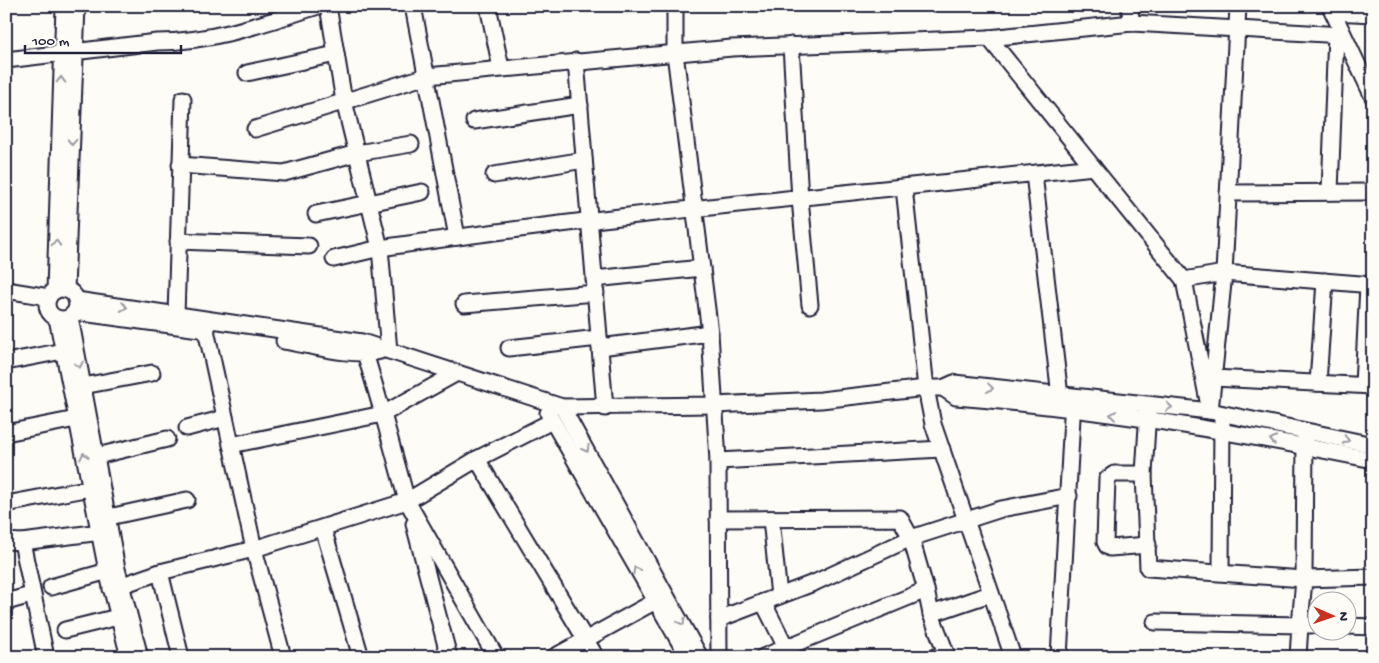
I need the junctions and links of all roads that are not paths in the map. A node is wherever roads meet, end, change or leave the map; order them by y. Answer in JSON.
{"nodes":[{"id":1,"x":64,"y":6,"type":"edge"},
{"id":2,"x":77,"y":6,"type":"edge"},
{"id":3,"x":318,"y":6,"type":"edge"},
{"id":4,"x":328,"y":6,"type":"edge"},
{"id":5,"x":413,"y":6,"type":"edge"},
{"id":6,"x":488,"y":6,"type":"edge"},
{"id":7,"x":674,"y":6,"type":"edge"},
{"id":8,"x":1128,"y":6,"type":"edge"},
{"id":9,"x":1238,"y":6,"type":"edge"},
{"id":10,"x":1331,"y":9,"type":"edge"},
{"id":11,"x":1373,"y":14,"type":"edge"},
{"id":12,"x":1132,"y":23,"type":"junction"},
{"id":13,"x":1236,"y":30,"type":"junction"},
{"id":14,"x":1339,"y":34,"type":"junction"},
{"id":15,"x":989,"y":38,"type":"junction"},
{"id":16,"x":791,"y":45,"type":"junction"},
{"id":17,"x":69,"y":53,"type":"junction"},
{"id":18,"x":676,"y":53,"type":"junction"},
{"id":19,"x":336,"y":54,"type":"junction"},
{"id":20,"x":6,"y":60,"type":"edge"},
{"id":21,"x":576,"y":61,"type":"junction"},
{"id":22,"x":501,"y":68,"type":"junction"},
{"id":23,"x":247,"y":73,"type":"dead end"},
{"id":24,"x":427,"y":76,"type":"junction"},
{"id":25,"x":1369,"y":82,"type":"edge"},
{"id":26,"x":1373,"y":97,"type":"edge"},
{"id":27,"x":183,"y":99,"type":"dead end"},
{"id":28,"x":344,"y":101,"type":"junction"},
{"id":29,"x":580,"y":105,"type":"junction"},
{"id":30,"x":474,"y":120,"type":"dead end"},
{"id":31,"x":255,"y":128,"type":"dead end"},
{"id":32,"x":411,"y":144,"type":"dead end"},
{"id":33,"x":357,"y":153,"type":"junction"},
{"id":34,"x":584,"y":160,"type":"junction"},
{"id":35,"x":180,"y":165,"type":"junction"},
{"id":36,"x":1093,"y":167,"type":"junction"},
{"id":37,"x":1034,"y":174,"type":"junction"},
{"id":38,"x":494,"y":175,"type":"dead end"},
{"id":39,"x":904,"y":188,"type":"junction"},
{"id":40,"x":422,"y":192,"type":"dead end"},
{"id":41,"x":1330,"y":192,"type":"junction"},
{"id":42,"x":1373,"y":192,"type":"edge"},
{"id":43,"x":1228,"y":193,"type":"junction"},
{"id":44,"x":800,"y":199,"type":"junction"},
{"id":45,"x":369,"y":202,"type":"junction"},
{"id":46,"x":695,"y":210,"type":"junction"},
{"id":47,"x":316,"y":214,"type":"dead end"},
{"id":48,"x":589,"y":222,"type":"junction"},
{"id":49,"x":457,"y":237,"type":"junction"},
{"id":50,"x":178,"y":241,"type":"junction"},
{"id":51,"x":309,"y":246,"type":"dead end"},
{"id":52,"x":380,"y":248,"type":"junction"},
{"id":53,"x":334,"y":259,"type":"dead end"},
{"id":54,"x":702,"y":268,"type":"junction"},
{"id":55,"x":1224,"y":273,"type":"junction"},
{"id":56,"x":1184,"y":280,"type":"junction"},
{"id":57,"x":1325,"y":282,"type":"junction"},
{"id":58,"x":1370,"y":285,"type":"edge"},
{"id":59,"x":595,"y":286,"type":"junction"},
{"id":60,"x":6,"y":290,"type":"edge"},
{"id":61,"x":6,"y":300,"type":"edge"},
{"id":62,"x":62,"y":304,"type":"junction"},
{"id":63,"x":464,"y":304,"type":"dead end"},
{"id":64,"x":810,"y":305,"type":"dead end"},
{"id":65,"x":176,"y":315,"type":"junction"},
{"id":66,"x":206,"y":330,"type":"junction"},
{"id":67,"x":710,"y":333,"type":"junction"},
{"id":68,"x":600,"y":342,"type":"junction"},
{"id":69,"x":364,"y":347,"type":"junction"},
{"id":70,"x":510,"y":348,"type":"dead end"},
{"id":71,"x":63,"y":351,"type":"junction"},
{"id":72,"x":386,"y":351,"type":"junction"},
{"id":73,"x":6,"y":362,"type":"edge"},
{"id":74,"x":457,"y":373,"type":"junction"},
{"id":75,"x":152,"y":374,"type":"dead end"},
{"id":76,"x":1213,"y":378,"type":"junction"},
{"id":77,"x":1318,"y":383,"type":"junction"},
{"id":78,"x":1368,"y":385,"type":"edge"},
{"id":79,"x":83,"y":386,"type":"junction"},
{"id":80,"x":926,"y":388,"type":"junction"},
{"id":81,"x":539,"y":399,"type":"junction"},
{"id":82,"x":1068,"y":401,"type":"junction"},
{"id":83,"x":1148,"y":405,"type":"junction"},
{"id":84,"x":714,"y":406,"type":"junction"},
{"id":85,"x":562,"y":407,"type":"junction"},
{"id":86,"x":605,"y":408,"type":"junction"},
{"id":87,"x":1216,"y":412,"type":"junction"},
{"id":88,"x":383,"y":414,"type":"junction"},
{"id":89,"x":225,"y":418,"type":"junction"},
{"id":90,"x":76,"y":419,"type":"junction"},
{"id":91,"x":1148,"y":420,"type":"junction"},
{"id":92,"x":552,"y":421,"type":"junction"},
{"id":93,"x":187,"y":428,"type":"dead end"},
{"id":94,"x":1221,"y":430,"type":"junction"},
{"id":95,"x":6,"y":433,"type":"edge"},
{"id":96,"x":167,"y":438,"type":"dead end"},
{"id":97,"x":1305,"y":438,"type":"junction"},
{"id":98,"x":231,"y":445,"type":"junction"},
{"id":99,"x":1373,"y":445,"type":"edge"},
{"id":100,"x":942,"y":449,"type":"junction"},
{"id":101,"x":97,"y":456,"type":"junction"},
{"id":102,"x":477,"y":459,"type":"junction"},
{"id":103,"x":1373,"y":460,"type":"edge"},
{"id":104,"x":718,"y":461,"type":"junction"},
{"id":105,"x":1144,"y":474,"type":"junction"},
{"id":106,"x":91,"y":488,"type":"junction"},
{"id":107,"x":1069,"y":496,"type":"junction"},
{"id":108,"x":187,"y":500,"type":"dead end"},
{"id":109,"x":407,"y":501,"type":"junction"},
{"id":110,"x":6,"y":504,"type":"edge"},
{"id":111,"x":718,"y":519,"type":"junction"},
{"id":112,"x":771,"y":519,"type":"junction"},
{"id":113,"x":967,"y":520,"type":"junction"},
{"id":114,"x":107,"y":527,"type":"junction"},
{"id":115,"x":322,"y":528,"type":"junction"},
{"id":116,"x":911,"y":538,"type":"junction"},
{"id":117,"x":6,"y":541,"type":"edge"},
{"id":118,"x":22,"y":542,"type":"junction"},
{"id":119,"x":1148,"y":545,"type":"junction"},
{"id":120,"x":254,"y":549,"type":"junction"},
{"id":121,"x":112,"y":570,"type":"junction"},
{"id":122,"x":160,"y":572,"type":"junction"},
{"id":123,"x":1221,"y":572,"type":"junction"},
{"id":124,"x":1373,"y":577,"type":"edge"},
{"id":125,"x":1304,"y":579,"type":"junction"},
{"id":126,"x":51,"y":587,"type":"dead end"},
{"id":127,"x":116,"y":587,"type":"junction"},
{"id":128,"x":926,"y":590,"type":"junction"},
{"id":129,"x":990,"y":594,"type":"junction"},
{"id":130,"x":31,"y":595,"type":"junction"},
{"id":131,"x":779,"y":596,"type":"junction"},
{"id":132,"x":661,"y":598,"type":"junction"},
{"id":133,"x":6,"y":602,"type":"edge"},
{"id":134,"x":763,"y":602,"type":"junction"},
{"id":135,"x":931,"y":614,"type":"junction"},
{"id":136,"x":118,"y":617,"type":"junction"},
{"id":137,"x":719,"y":618,"type":"junction"},
{"id":138,"x":1155,"y":622,"type":"dead end"},
{"id":139,"x":1300,"y":625,"type":"junction"},
{"id":140,"x":1306,"y":625,"type":"edge"},
{"id":141,"x":1356,"y":626,"type":"edge"},
{"id":142,"x":1373,"y":627,"type":"edge"},
{"id":143,"x":65,"y":630,"type":"dead end"},
{"id":144,"x":585,"y":641,"type":"junction"},
{"id":145,"x":789,"y":652,"type":"edge"},
{"id":146,"x":943,"y":655,"type":"edge"},
{"id":147,"x":43,"y":656,"type":"edge"},
{"id":148,"x":129,"y":657,"type":"edge"},
{"id":149,"x":140,"y":657,"type":"edge"},
{"id":150,"x":181,"y":657,"type":"edge"},
{"id":151,"x":283,"y":657,"type":"edge"},
{"id":152,"x":361,"y":657,"type":"edge"},
{"id":153,"x":449,"y":657,"type":"edge"},
{"id":154,"x":496,"y":657,"type":"edge"},
{"id":155,"x":554,"y":657,"type":"edge"},
{"id":156,"x":596,"y":657,"type":"edge"},
{"id":157,"x":688,"y":657,"type":"edge"},
{"id":158,"x":700,"y":657,"type":"edge"},
{"id":159,"x":719,"y":657,"type":"edge"},
{"id":160,"x":764,"y":657,"type":"edge"},
{"id":161,"x":1013,"y":657,"type":"edge"},
{"id":162,"x":1059,"y":657,"type":"edge"},
{"id":163,"x":1298,"y":657,"type":"edge"}],
"edges":[{"from":1,"to":17,"type":"street"},
{"from":2,"to":17,"type":"street"},
{"from":3,"to":17,"type":"street"},
{"from":4,"to":19,"type":"street"},
{"from":5,"to":24,"type":"street"},
{"from":6,"to":22,"type":"street"},
{"from":7,"to":18,"type":"street"},
{"from":8,"to":12,"type":"street"},
{"from":9,"to":13,"type":"street"},
{"from":10,"to":11,"type":"street"},
{"from":10,"to":14,"type":"street"},
{"from":12,"to":13,"type":"street"},
{"from":12,"to":15,"type":"street"},
{"from":13,"to":14,"type":"street"},
{"from":13,"to":43,"type":"street"},
{"from":14,"to":25,"type":"street"},
{"from":14,"to":41,"type":"street"},
{"from":15,"to":16,"type":"street"},
{"from":15,"to":36,"type":"street"},
{"from":16,"to":18,"type":"street"},
{"from":16,"to":44,"type":"street"},
{"from":17,"to":20,"type":"street"},
{"from":17,"to":62,"type":"street"},
{"from":18,"to":21,"type":"street"},
{"from":18,"to":46,"type":"street"},
{"from":19,"to":23,"type":"street"},
{"from":19,"to":28,"type":"street"},
{"from":21,"to":22,"type":"street"},
{"from":21,"to":29,"type":"street"},
{"from":22,"to":24,"type":"street"},
{"from":24,"to":28,"type":"street"},
{"from":24,"to":49,"type":"street"},
{"from":25,"to":26,"type":"street"},
{"from":27,"to":35,"type":"street"},
{"from":28,"to":31,"type":"street"},
{"from":28,"to":33,"type":"street"},
{"from":29,"to":30,"type":"street"},
{"from":29,"to":34,"type":"street"},
{"from":32,"to":33,"type":"street"},
{"from":33,"to":35,"type":"street"},
{"from":33,"to":45,"type":"street"},
{"from":34,"to":38,"type":"street"},
{"from":34,"to":48,"type":"street"},
{"from":35,"to":50,"type":"street"},
{"from":36,"to":37,"type":"street"},
{"from":36,"to":56,"type":"street"},
{"from":37,"to":39,"type":"street"},
{"from":37,"to":82,"type":"street"},
{"from":39,"to":44,"type":"street"},
{"from":39,"to":80,"type":"street"},
{"from":40,"to":45,"type":"street"},
{"from":41,"to":42,"type":"street"},
{"from":41,"to":43,"type":"street"},
{"from":43,"to":55,"type":"street"},
{"from":44,"to":46,"type":"street"},
{"from":44,"to":64,"type":"street"},
{"from":45,"to":47,"type":"street"},
{"from":45,"to":52,"type":"street"},
{"from":46,"to":48,"type":"street"},
{"from":46,"to":54,"type":"street"},
{"from":48,"to":49,"type":"street"},
{"from":48,"to":59,"type":"street"},
{"from":49,"to":52,"type":"street"},
{"from":50,"to":51,"type":"street"},
{"from":50,"to":65,"type":"street"},
{"from":52,"to":53,"type":"street"},
{"from":52,"to":72,"type":"street"},
{"from":54,"to":59,"type":"street"},
{"from":54,"to":67,"type":"street"},
{"from":55,"to":56,"type":"street"},
{"from":55,"to":57,"type":"street"},
{"from":55,"to":76,"type":"street"},
{"from":56,"to":87,"type":"street"},
{"from":57,"to":58,"type":"street"},
{"from":57,"to":77,"type":"street"},
{"from":58,"to":78,"type":"street"},
{"from":59,"to":63,"type":"street"},
{"from":59,"to":68,"type":"street"},
{"from":60,"to":62,"type":"street"},
{"from":61,"to":62,"type":"street"},
{"from":62,"to":65,"type":"street","one_way":true},
{"from":62,"to":66,"type":"street"},
{"from":62,"to":71,"type":"street"},
{"from":62,"to":79,"type":"street","one_way":true},
{"from":65,"to":69,"type":"street"},
{"from":66,"to":69,"type":"street"},
{"from":66,"to":89,"type":"street"},
{"from":67,"to":68,"type":"street"},
{"from":67,"to":84,"type":"street"},
{"from":68,"to":70,"type":"street"},
{"from":68,"to":86,"type":"street"},
{"from":69,"to":72,"type":"street"},
{"from":69,"to":88,"type":"street"},
{"from":71,"to":73,"type":"street"},
{"from":71,"to":90,"type":"street"},
{"from":72,"to":74,"type":"street"},
{"from":74,"to":81,"type":"street"},
{"from":74,"to":88,"type":"street"},
{"from":75,"to":79,"type":"street"},
{"from":76,"to":77,"type":"street"},
{"from":76,"to":87,"type":"street"},
{"from":77,"to":78,"type":"street"},
{"from":79,"to":101,"type":"street"},
{"from":80,"to":82,"type":"street"},
{"from":80,"to":84,"type":"street"},
{"from":80,"to":100,"type":"street"},
{"from":81,"to":85,"type":"street"},
{"from":81,"to":92,"type":"street"},
{"from":82,"to":83,"type":"street"},
{"from":91,"to":82,"type":"street","one_way":true},
{"from":82,"to":107,"type":"street"},
{"from":83,"to":87,"type":"street","one_way":true},
{"from":83,"to":91,"type":"street"},
{"from":84,"to":86,"type":"street"},
{"from":84,"to":104,"type":"street"},
{"from":85,"to":86,"type":"street"},
{"from":85,"to":132,"type":"street","one_way":true},
{"from":87,"to":94,"type":"street"},
{"from":87,"to":97,"type":"street"},
{"from":88,"to":98,"type":"street"},
{"from":88,"to":109,"type":"street"},
{"from":89,"to":93,"type":"street"},
{"from":89,"to":98,"type":"street"},
{"from":90,"to":95,"type":"street"},
{"from":106,"to":90,"type":"street","one_way":true},
{"from":91,"to":94,"type":"street"},
{"from":91,"to":105,"type":"street"},
{"from":92,"to":102,"type":"street"},
{"from":132,"to":92,"type":"street","one_way":true},
{"from":97,"to":94,"type":"street","one_way":true},
{"from":94,"to":123,"type":"street"},
{"from":96,"to":101,"type":"street"},
{"from":97,"to":99,"type":"street","one_way":true},
{"from":97,"to":103,"type":"street"},
{"from":97,"to":125,"type":"street"},
{"from":98,"to":120,"type":"street"},
{"from":100,"to":104,"type":"street"},
{"from":100,"to":113,"type":"street"},
{"from":101,"to":114,"type":"street"},
{"from":102,"to":109,"type":"street"},
{"from":102,"to":144,"type":"street"},
{"from":104,"to":111,"type":"street"},
{"from":105,"to":119,"type":"street"},
{"from":105,"to":119,"type":"street"},
{"from":106,"to":110,"type":"street"},
{"from":106,"to":114,"type":"street"},
{"from":107,"to":113,"type":"street"},
{"from":107,"to":162,"type":"street"},
{"from":108,"to":114,"type":"street"},
{"from":109,"to":115,"type":"street"},
{"from":109,"to":153,"type":"street"},
{"from":109,"to":154,"type":"street"},
{"from":111,"to":112,"type":"street"},
{"from":111,"to":137,"type":"street"},
{"from":112,"to":116,"type":"street"},
{"from":112,"to":131,"type":"street"},
{"from":113,"to":116,"type":"street"},
{"from":113,"to":129,"type":"street"},
{"from":114,"to":118,"type":"street"},
{"from":114,"to":121,"type":"street"},
{"from":115,"to":120,"type":"street"},
{"from":115,"to":152,"type":"street"},
{"from":116,"to":128,"type":"street"},
{"from":116,"to":131,"type":"street"},
{"from":117,"to":118,"type":"street"},
{"from":118,"to":130,"type":"street"},
{"from":119,"to":123,"type":"street"},
{"from":120,"to":122,"type":"street"},
{"from":120,"to":151,"type":"street"},
{"from":121,"to":126,"type":"street"},
{"from":121,"to":127,"type":"street"},
{"from":122,"to":127,"type":"street"},
{"from":122,"to":150,"type":"street"},
{"from":123,"to":125,"type":"street"},
{"from":124,"to":125,"type":"street"},
{"from":125,"to":139,"type":"street"},
{"from":127,"to":136,"type":"street"},
{"from":127,"to":149,"type":"street"},
{"from":128,"to":135,"type":"street"},
{"from":128,"to":145,"type":"street"},
{"from":129,"to":135,"type":"street"},
{"from":129,"to":161,"type":"street"},
{"from":130,"to":133,"type":"street"},
{"from":130,"to":147,"type":"street"},
{"from":131,"to":134,"type":"street"},
{"from":132,"to":144,"type":"street"},
{"from":132,"to":157,"type":"street"},
{"from":132,"to":158,"type":"street","one_way":true},
{"from":134,"to":137,"type":"street"},
{"from":134,"to":145,"type":"street"},
{"from":135,"to":146,"type":"street"},
{"from":136,"to":143,"type":"street"},
{"from":136,"to":148,"type":"street"},
{"from":137,"to":159,"type":"street"},
{"from":138,"to":139,"type":"street"},
{"from":139,"to":140,"type":"street"},
{"from":139,"to":163,"type":"street"},
{"from":141,"to":142,"type":"street"},
{"from":144,"to":155,"type":"street"},
{"from":144,"to":156,"type":"street"},
{"from":145,"to":160,"type":"street"}]}
